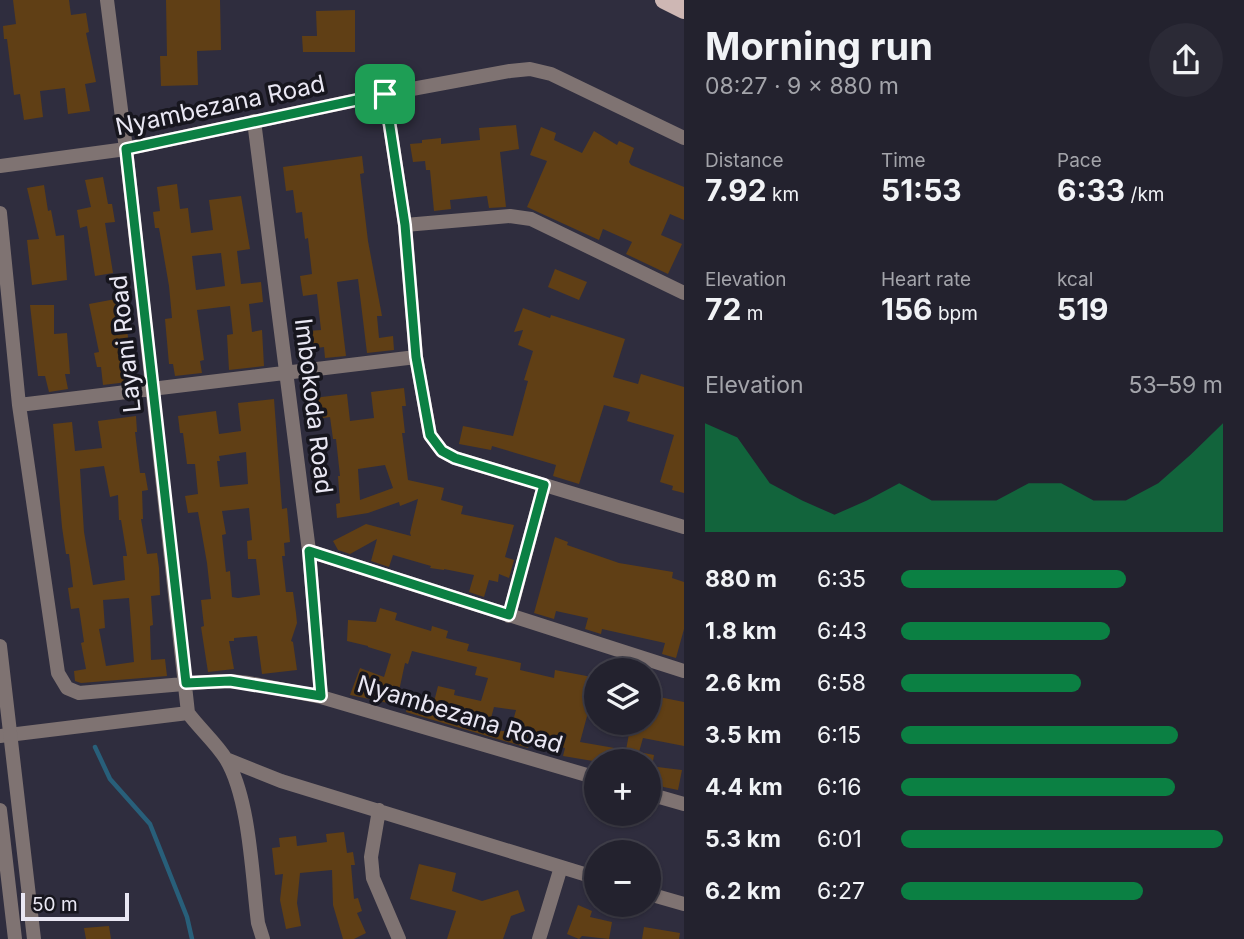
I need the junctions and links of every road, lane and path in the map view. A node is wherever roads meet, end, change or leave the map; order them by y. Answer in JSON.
{"nodes":[{"id":1,"x":107,"y":0,"type":"edge"},
{"id":2,"x":666,"y":1,"type":"edge"},
{"id":3,"x":684,"y":9,"type":"edge"},
{"id":4,"x":385,"y":94,"type":"junction"},
{"id":5,"x":254,"y":121,"type":"junction"},
{"id":6,"x":684,"y":138,"type":"edge"},
{"id":7,"x":126,"y":149,"type":"junction"},
{"id":8,"x":0,"y":166,"type":"edge"},
{"id":9,"x":0,"y":213,"type":"edge"},
{"id":10,"x":405,"y":225,"type":"junction"},
{"id":11,"x":684,"y":293,"type":"edge"},
{"id":12,"x":416,"y":357,"type":"junction"},
{"id":13,"x":287,"y":373,"type":"junction"},
{"id":14,"x":153,"y":390,"type":"junction"},
{"id":15,"x":19,"y":405,"type":"junction"},
{"id":16,"x":544,"y":485,"type":"junction"},
{"id":17,"x":684,"y":527,"type":"edge"},
{"id":18,"x":309,"y":551,"type":"junction"},
{"id":19,"x":509,"y":615,"type":"junction"},
{"id":20,"x":0,"y":646,"type":"edge"},
{"id":21,"x":1,"y":662,"type":"edge"},
{"id":22,"x":684,"y":671,"type":"edge"},
{"id":23,"x":186,"y":683,"type":"junction"},
{"id":24,"x":321,"y":696,"type":"junction"},
{"id":25,"x":188,"y":713,"type":"junction"},
{"id":26,"x":5,"y":735,"type":"edge"},
{"id":27,"x":226,"y":759,"type":"junction"},
{"id":28,"x":584,"y":774,"type":"edge"},
{"id":29,"x":661,"y":797,"type":"edge"},
{"id":30,"x":684,"y":804,"type":"edge"},
{"id":31,"x":0,"y":810,"type":"edge"},
{"id":32,"x":379,"y":810,"type":"junction"},
{"id":33,"x":561,"y":867,"type":"junction"},
{"id":34,"x":584,"y":874,"type":"edge"},
{"id":35,"x":661,"y":897,"type":"edge"},
{"id":36,"x":684,"y":904,"type":"edge"},
{"id":37,"x":15,"y":939,"type":"edge"},
{"id":38,"x":34,"y":939,"type":"edge"},
{"id":39,"x":263,"y":939,"type":"edge"},
{"id":40,"x":400,"y":939,"type":"edge"},
{"id":41,"x":539,"y":939,"type":"edge"}],
"edges":[{"from":1,"to":7,"type":"street","name":"Layani Road"},
{"from":2,"to":3,"type":"main road"},
{"from":4,"to":5,"type":"street","name":"Nyambezana Road"},
{"from":4,"to":6,"type":"street","name":"Nyambezana Road"},
{"from":4,"to":10,"type":"street"},
{"from":5,"to":7,"type":"street","name":"Nyambezana Road"},
{"from":5,"to":13,"type":"street","name":"Imbokoda Road"},
{"from":7,"to":8,"type":"street","name":"Nyambezana Road"},
{"from":7,"to":14,"type":"street","name":"Layani Road"},
{"from":9,"to":15,"type":"street"},
{"from":10,"to":11,"type":"street"},
{"from":10,"to":12,"type":"street"},
{"from":12,"to":13,"type":"street"},
{"from":12,"to":16,"type":"street"},
{"from":13,"to":14,"type":"street"},
{"from":13,"to":18,"type":"street","name":"Imbokoda Road"},
{"from":14,"to":15,"type":"street"},
{"from":14,"to":23,"type":"street","name":"Layani Road"},
{"from":15,"to":23,"type":"street"},
{"from":16,"to":17,"type":"street"},
{"from":16,"to":19,"type":"street"},
{"from":18,"to":19,"type":"street"},
{"from":18,"to":24,"type":"street","name":"Imbokoda Road"},
{"from":19,"to":22,"type":"street"},
{"from":20,"to":21,"type":"street"},
{"from":21,"to":26,"type":"street"},
{"from":23,"to":24,"type":"street","name":"Nyambezana Road"},
{"from":23,"to":25,"type":"street","name":"Layani Road"},
{"from":24,"to":28,"type":"street","name":"Nyambezana Road"},
{"from":25,"to":26,"type":"street"},
{"from":25,"to":27,"type":"street"},
{"from":26,"to":38,"type":"street"},
{"from":27,"to":32,"type":"street"},
{"from":27,"to":39,"type":"street"},
{"from":29,"to":30,"type":"street"},
{"from":31,"to":37,"type":"street"},
{"from":32,"to":33,"type":"street"},
{"from":32,"to":40,"type":"street"},
{"from":33,"to":34,"type":"street"},
{"from":33,"to":41,"type":"street"},
{"from":35,"to":36,"type":"street"}]}
